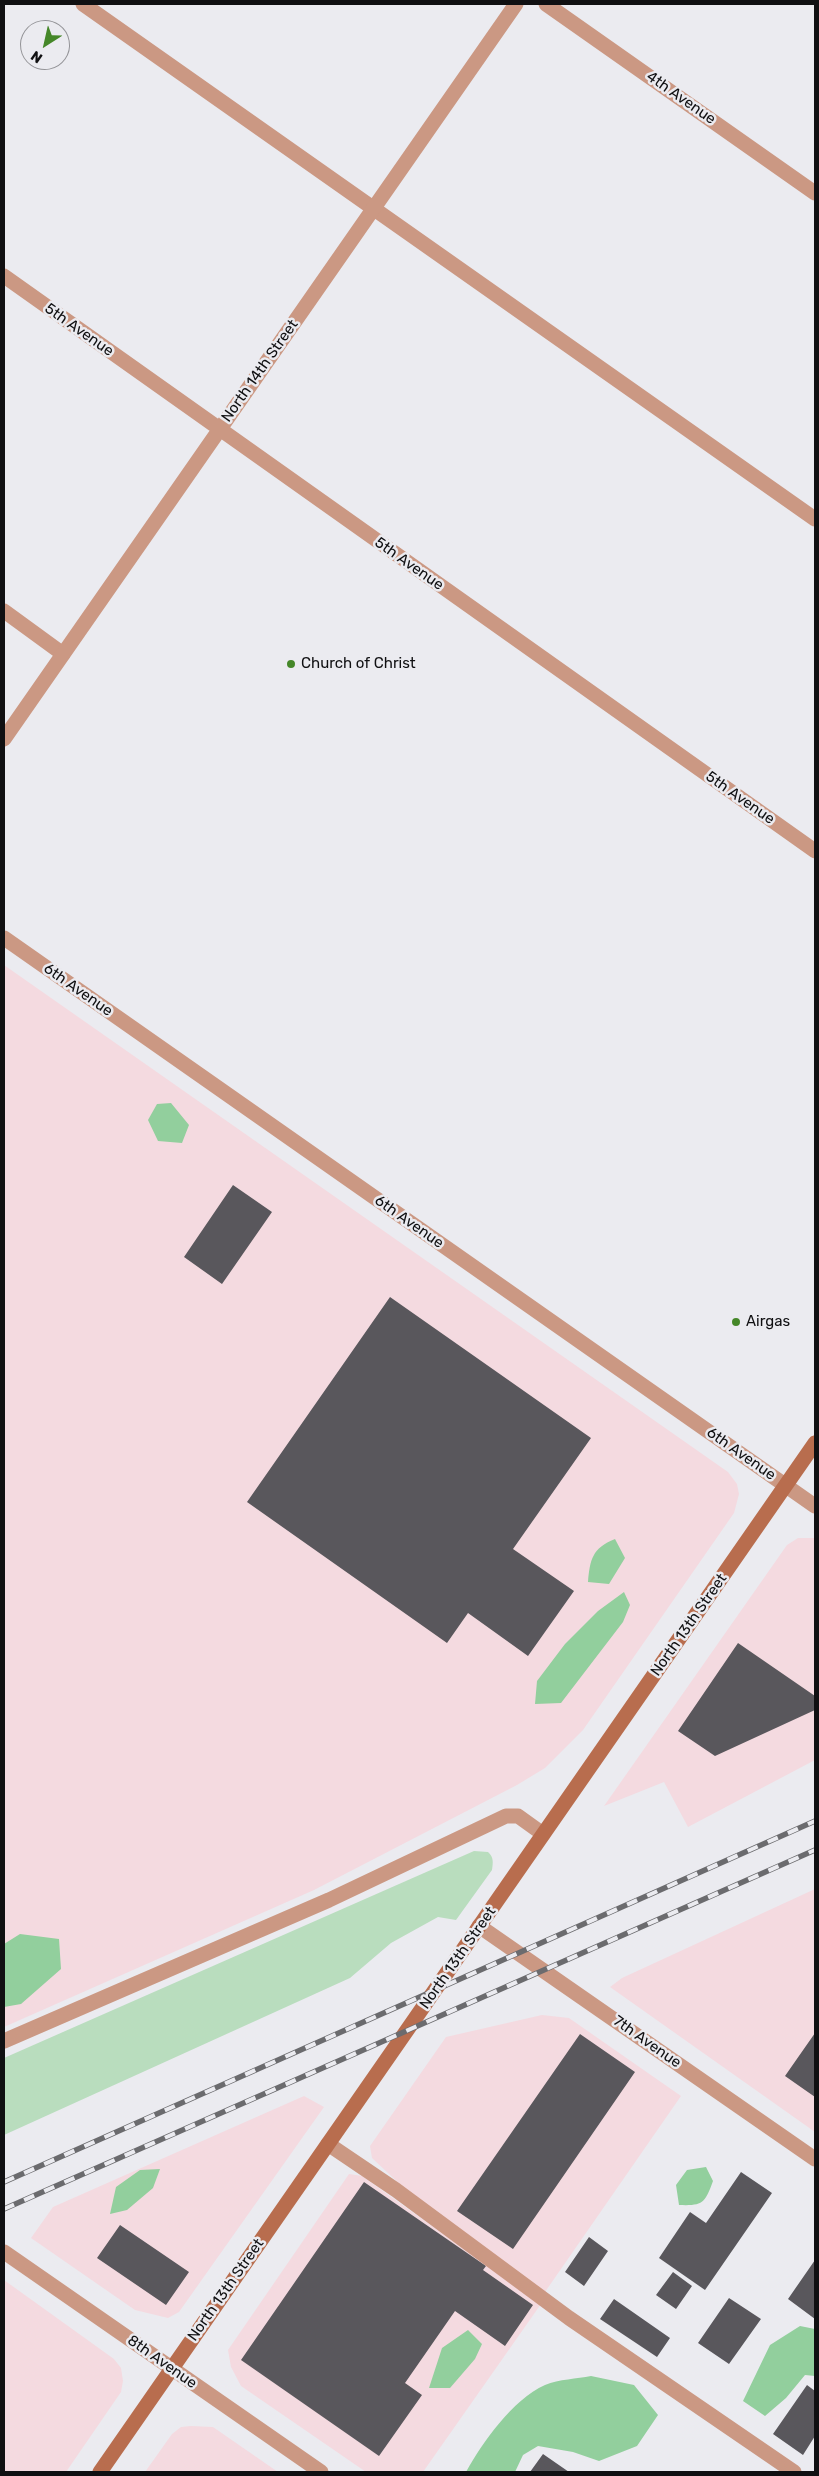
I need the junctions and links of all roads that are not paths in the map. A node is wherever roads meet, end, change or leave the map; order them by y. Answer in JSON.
{"nodes":[{"id":1,"x":82,"y":4,"type":"edge"},
{"id":2,"x":516,"y":4,"type":"edge"},
{"id":3,"x":546,"y":4,"type":"edge"},
{"id":4,"x":815,"y":193,"type":"edge"},
{"id":5,"x":373,"y":208,"type":"junction"},
{"id":6,"x":4,"y":276,"type":"edge"},
{"id":7,"x":220,"y":429,"type":"junction"},
{"id":8,"x":815,"y":519,"type":"edge"},
{"id":9,"x":4,"y":611,"type":"edge"},
{"id":10,"x":63,"y":654,"type":"junction"},
{"id":11,"x":4,"y":739,"type":"edge"},
{"id":12,"x":815,"y":851,"type":"edge"},
{"id":13,"x":4,"y":938,"type":"edge"},
{"id":14,"x":815,"y":1443,"type":"edge"},
{"id":15,"x":786,"y":1486,"type":"junction"},
{"id":16,"x":815,"y":1506,"type":"edge"},
{"id":17,"x":543,"y":1834,"type":"junction"},
{"id":18,"x":480,"y":1926,"type":"junction"},
{"id":19,"x":4,"y":2041,"type":"edge"},
{"id":20,"x":328,"y":2144,"type":"junction"},
{"id":21,"x":815,"y":2159,"type":"edge"},
{"id":22,"x":4,"y":2252,"type":"edge"},
{"id":23,"x":172,"y":2369,"type":"junction"},
{"id":24,"x":100,"y":2472,"type":"edge"},
{"id":25,"x":321,"y":2472,"type":"edge"},
{"id":26,"x":794,"y":2472,"type":"edge"}],
"edges":[{"from":1,"to":5,"type":"street"},
{"from":2,"to":5,"type":"street","name":"North 14th Street"},
{"from":3,"to":4,"type":"street","name":"4th Avenue"},
{"from":5,"to":7,"type":"street","name":"North 14th Street"},
{"from":5,"to":8,"type":"street"},
{"from":6,"to":7,"type":"street","name":"5th Avenue"},
{"from":7,"to":10,"type":"street","name":"North 14th Street"},
{"from":7,"to":12,"type":"street","name":"5th Avenue"},
{"from":9,"to":10,"type":"street"},
{"from":10,"to":11,"type":"street","name":"North 14th Street"},
{"from":13,"to":15,"type":"street","name":"6th Avenue"},
{"from":14,"to":15,"type":"main road","name":"North 13th Street"},
{"from":15,"to":16,"type":"street","name":"6th Avenue"},
{"from":15,"to":17,"type":"main road","name":"North 13th Street"},
{"from":17,"to":18,"type":"main road","name":"North 13th Street"},
{"from":17,"to":19,"type":"street"},
{"from":18,"to":20,"type":"main road","name":"North 13th Street"},
{"from":18,"to":21,"type":"street","name":"7th Avenue"},
{"from":20,"to":23,"type":"main road","name":"North 13th Street"},
{"from":20,"to":26,"type":"street"},
{"from":22,"to":23,"type":"street","name":"8th Avenue"},
{"from":23,"to":24,"type":"main road","name":"North 13th Street"},
{"from":23,"to":25,"type":"street","name":"8th Avenue"}]}
